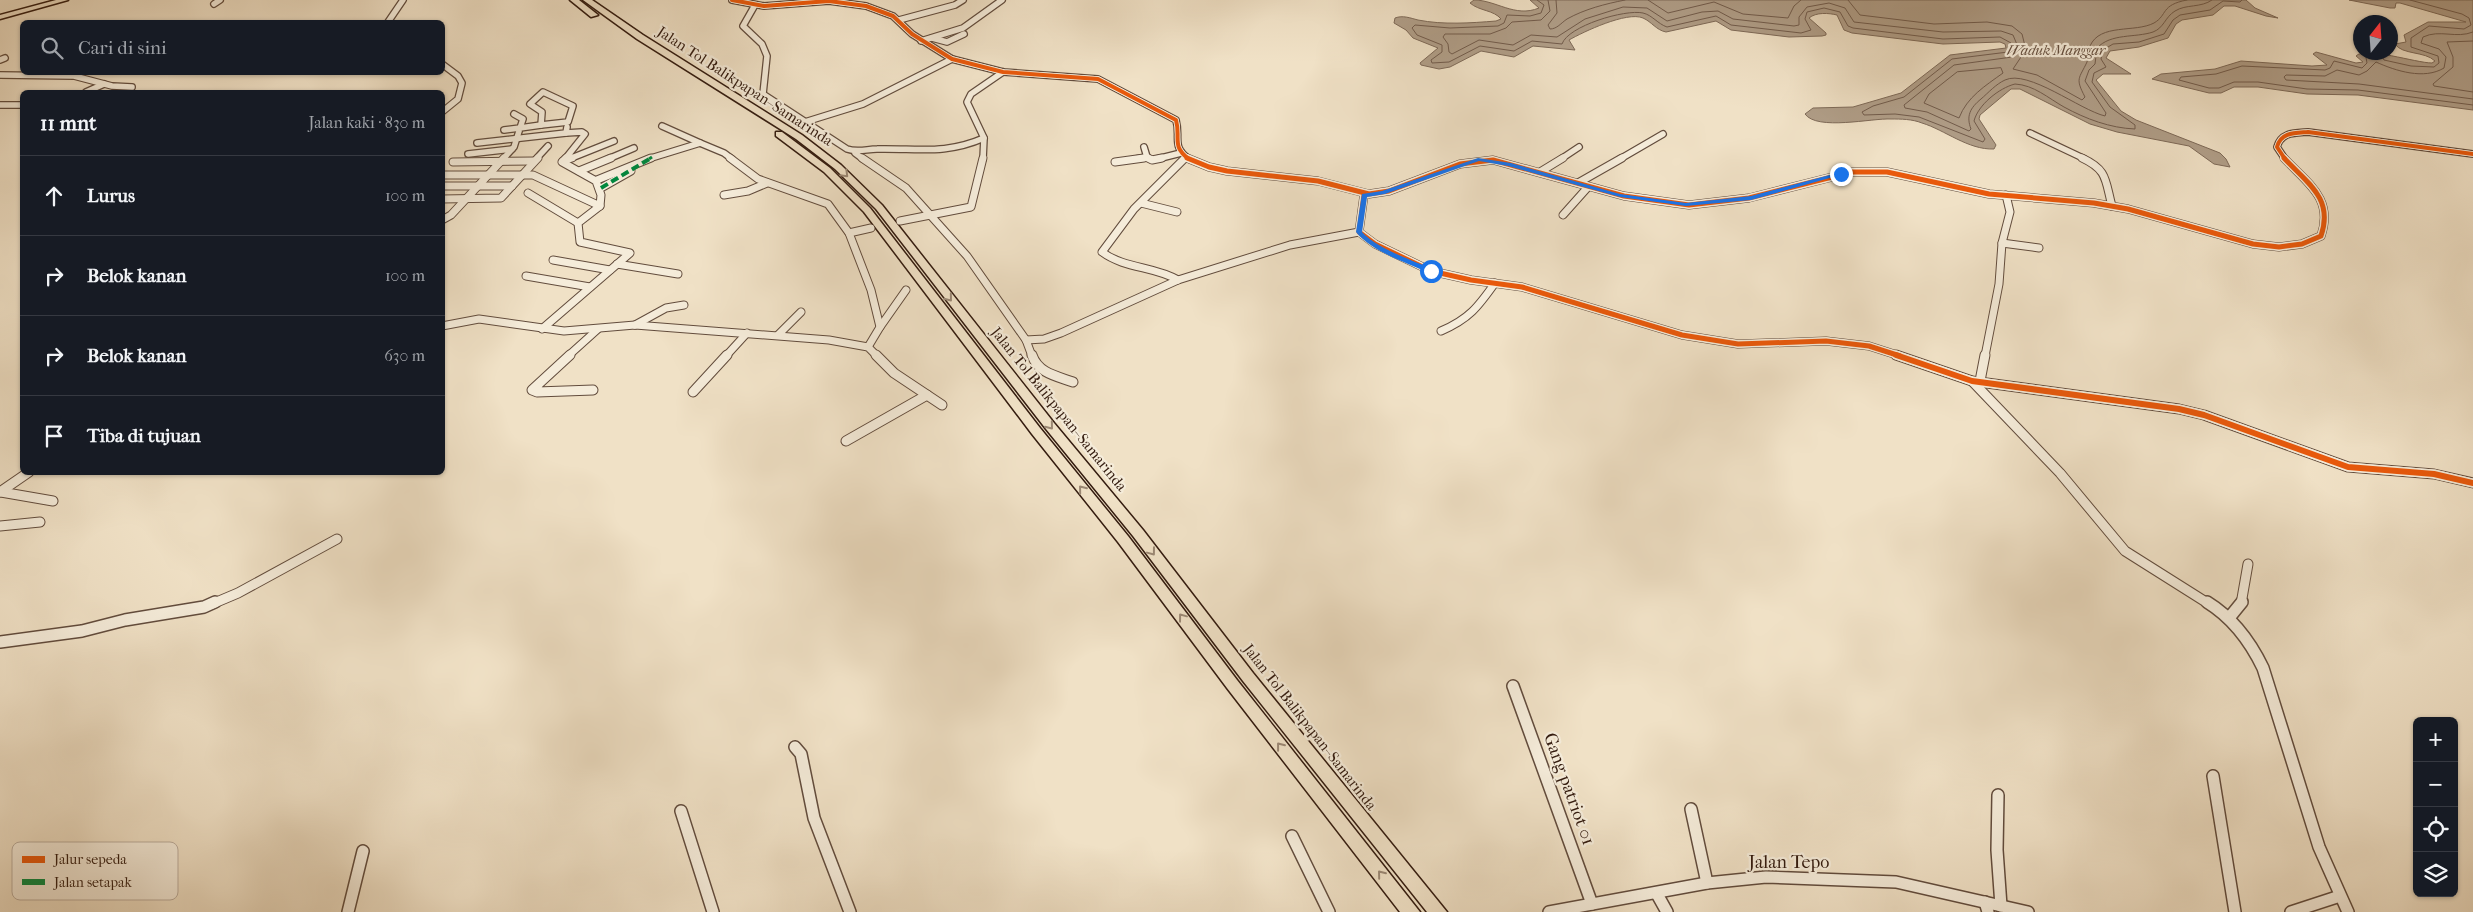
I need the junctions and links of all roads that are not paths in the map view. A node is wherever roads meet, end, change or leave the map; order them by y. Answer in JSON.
{"nodes":[{"id":1,"x":64,"y":0,"type":"edge"},
{"id":2,"x":220,"y":0,"type":"edge"},
{"id":3,"x":403,"y":0,"type":"edge"},
{"id":4,"x":574,"y":0,"type":"edge"},
{"id":5,"x":588,"y":0,"type":"edge"},
{"id":6,"x":732,"y":0,"type":"edge"},
{"id":7,"x":806,"y":0,"type":"edge"},
{"id":8,"x":1002,"y":0,"type":"edge"},
{"id":9,"x":959,"y":1,"type":"edge"},
{"id":10,"x":214,"y":4,"type":"dead end"},
{"id":11,"x":792,"y":4,"type":"junction"},
{"id":12,"x":755,"y":5,"type":"junction"},
{"id":13,"x":0,"y":17,"type":"edge"},
{"id":14,"x":389,"y":20,"type":"edge"},
{"id":15,"x":899,"y":20,"type":"junction"},
{"id":16,"x":964,"y":34,"type":"dead end"},
{"id":17,"x":932,"y":38,"type":"junction"},
{"id":18,"x":922,"y":41,"type":"junction"},
{"id":19,"x":952,"y":59,"type":"junction"},
{"id":20,"x":445,"y":66,"type":"edge"},
{"id":21,"x":1003,"y":72,"type":"junction"},
{"id":22,"x":0,"y":75,"type":"edge"},
{"id":23,"x":104,"y":84,"type":"junction"},
{"id":24,"x":132,"y":86,"type":"dead end"},
{"id":25,"x":90,"y":90,"type":"edge"},
{"id":26,"x":0,"y":105,"type":"edge"},
{"id":27,"x":20,"y":105,"type":"edge"},
{"id":28,"x":445,"y":110,"type":"edge"},
{"id":29,"x":514,"y":114,"type":"dead end"},
{"id":30,"x":568,"y":122,"type":"junction"},
{"id":31,"x":805,"y":122,"type":"junction"},
{"id":32,"x":541,"y":126,"type":"junction"},
{"id":33,"x":662,"y":126,"type":"dead end"},
{"id":34,"x":520,"y":128,"type":"junction"},
{"id":35,"x":504,"y":130,"type":"dead end"},
{"id":36,"x":566,"y":133,"type":"junction"},
{"id":37,"x":2030,"y":133,"type":"dead end"},
{"id":38,"x":1663,"y":134,"type":"dead end"},
{"id":39,"x":984,"y":138,"type":"junction"},
{"id":40,"x":516,"y":139,"type":"junction"},
{"id":41,"x":614,"y":141,"type":"dead end"},
{"id":42,"x":477,"y":143,"type":"dead end"},
{"id":43,"x":700,"y":143,"type":"junction"},
{"id":44,"x":548,"y":146,"type":"dead end"},
{"id":45,"x":1144,"y":147,"type":"dead end"},
{"id":46,"x":1579,"y":147,"type":"dead end"},
{"id":47,"x":634,"y":148,"type":"dead end"},
{"id":48,"x":512,"y":149,"type":"junction"},
{"id":49,"x":855,"y":153,"type":"junction"},
{"id":50,"x":468,"y":154,"type":"dead end"},
{"id":51,"x":2473,"y":154,"type":"edge"},
{"id":52,"x":1183,"y":155,"type":"junction"},
{"id":53,"x":1147,"y":156,"type":"junction"},
{"id":54,"x":652,"y":157,"type":"junction"},
{"id":55,"x":534,"y":161,"type":"junction"},
{"id":56,"x":453,"y":162,"type":"dead end"},
{"id":57,"x":500,"y":162,"type":"junction"},
{"id":58,"x":562,"y":162,"type":"junction"},
{"id":59,"x":1115,"y":162,"type":"dead end"},
{"id":60,"x":578,"y":171,"type":"junction"},
{"id":61,"x":1540,"y":172,"type":"junction"},
{"id":62,"x":488,"y":174,"type":"junction"},
{"id":63,"x":522,"y":174,"type":"junction"},
{"id":64,"x":445,"y":175,"type":"edge"},
{"id":65,"x":597,"y":180,"type":"junction"},
{"id":66,"x":767,"y":183,"type":"junction"},
{"id":67,"x":1578,"y":183,"type":"junction"},
{"id":68,"x":445,"y":186,"type":"edge"},
{"id":69,"x":512,"y":186,"type":"junction"},
{"id":70,"x":1588,"y":186,"type":"junction"},
{"id":71,"x":477,"y":187,"type":"junction"},
{"id":72,"x":601,"y":188,"type":"junction"},
{"id":73,"x":528,"y":193,"type":"dead end"},
{"id":74,"x":724,"y":195,"type":"dead end"},
{"id":75,"x":1364,"y":195,"type":"junction"},
{"id":76,"x":2006,"y":195,"type":"junction"},
{"id":77,"x":445,"y":199,"type":"edge"},
{"id":78,"x":465,"y":199,"type":"junction"},
{"id":79,"x":1141,"y":203,"type":"junction"},
{"id":80,"x":600,"y":206,"type":"junction"},
{"id":81,"x":2112,"y":206,"type":"junction"},
{"id":82,"x":1177,"y":212,"type":"dead end"},
{"id":83,"x":1563,"y":214,"type":"dead end"},
{"id":84,"x":928,"y":216,"type":"junction"},
{"id":85,"x":445,"y":218,"type":"edge"},
{"id":86,"x":900,"y":221,"type":"dead end"},
{"id":87,"x":578,"y":223,"type":"junction"},
{"id":88,"x":871,"y":228,"type":"dead end"},
{"id":89,"x":1359,"y":232,"type":"junction"},
{"id":90,"x":849,"y":233,"type":"junction"},
{"id":91,"x":2002,"y":243,"type":"junction"},
{"id":92,"x":2039,"y":248,"type":"dead end"},
{"id":93,"x":553,"y":260,"type":"dead end"},
{"id":94,"x":617,"y":264,"type":"junction"},
{"id":95,"x":610,"y":270,"type":"junction"},
{"id":96,"x":678,"y":274,"type":"dead end"},
{"id":97,"x":526,"y":276,"type":"dead end"},
{"id":98,"x":1178,"y":280,"type":"junction"},
{"id":99,"x":1495,"y":283,"type":"junction"},
{"id":100,"x":590,"y":288,"type":"junction"},
{"id":101,"x":906,"y":290,"type":"dead end"},
{"id":102,"x":684,"y":305,"type":"dead end"},
{"id":103,"x":801,"y":312,"type":"dead end"},
{"id":104,"x":445,"y":325,"type":"edge"},
{"id":105,"x":635,"y":325,"type":"junction"},
{"id":106,"x":880,"y":327,"type":"junction"},
{"id":107,"x":542,"y":329,"type":"junction"},
{"id":108,"x":598,"y":329,"type":"junction"},
{"id":109,"x":1441,"y":331,"type":"dead end"},
{"id":110,"x":747,"y":333,"type":"junction"},
{"id":111,"x":778,"y":335,"type":"junction"},
{"id":112,"x":1026,"y":340,"type":"junction"},
{"id":113,"x":868,"y":348,"type":"junction"},
{"id":114,"x":1976,"y":381,"type":"junction"},
{"id":115,"x":1073,"y":382,"type":"dead end"},
{"id":116,"x":593,"y":390,"type":"dead end"},
{"id":117,"x":693,"y":392,"type":"dead end"},
{"id":118,"x":927,"y":395,"type":"junction"},
{"id":119,"x":942,"y":405,"type":"dead end"},
{"id":120,"x":846,"y":441,"type":"dead end"},
{"id":121,"x":25,"y":475,"type":"edge"},
{"id":122,"x":2473,"y":482,"type":"edge"},
{"id":123,"x":1,"y":492,"type":"edge"},
{"id":124,"x":53,"y":501,"type":"dead end"},
{"id":125,"x":40,"y":522,"type":"dead end"},
{"id":126,"x":0,"y":526,"type":"edge"},
{"id":127,"x":336,"y":540,"type":"dead end"},
{"id":128,"x":2248,"y":564,"type":"dead end"},
{"id":129,"x":2228,"y":618,"type":"junction"},
{"id":130,"x":0,"y":642,"type":"edge"},
{"id":131,"x":1513,"y":686,"type":"dead end"},
{"id":132,"x":795,"y":747,"type":"dead end"},
{"id":133,"x":2213,"y":776,"type":"dead end"},
{"id":134,"x":1998,"y":795,"type":"dead end"},
{"id":135,"x":1691,"y":810,"type":"dead end"},
{"id":136,"x":680,"y":811,"type":"dead end"},
{"id":137,"x":1292,"y":836,"type":"dead end"},
{"id":138,"x":363,"y":851,"type":"dead end"},
{"id":139,"x":1707,"y":883,"type":"junction"},
{"id":140,"x":1657,"y":894,"type":"junction"},
{"id":141,"x":2340,"y":896,"type":"junction"},
{"id":142,"x":1592,"y":904,"type":"junction"},
{"id":143,"x":2001,"y":906,"type":"junction"},
{"id":144,"x":1986,"y":907,"type":"edge"},
{"id":145,"x":348,"y":912,"type":"edge"},
{"id":146,"x":714,"y":912,"type":"edge"},
{"id":147,"x":850,"y":912,"type":"edge"},
{"id":148,"x":1329,"y":912,"type":"edge"},
{"id":149,"x":1411,"y":912,"type":"edge"},
{"id":150,"x":1438,"y":912,"type":"edge"},
{"id":151,"x":1549,"y":912,"type":"edge"},
{"id":152,"x":1667,"y":912,"type":"edge"},
{"id":153,"x":2028,"y":912,"type":"edge"},
{"id":154,"x":2235,"y":912,"type":"edge"},
{"id":155,"x":2291,"y":912,"type":"edge"},
{"id":156,"x":2348,"y":912,"type":"edge"}],
"edges":[{"from":1,"to":13,"type":"highway"},
{"from":2,"to":10,"type":"street"},
{"from":3,"to":14,"type":"street"},
{"from":149,"to":4,"type":"highway","name":"Jalan Tol Balikpapan–Samarinda","one_way":true},
{"from":5,"to":150,"type":"highway","name":"Jalan Tol Balikpapan–Samarinda","one_way":true},
{"from":6,"to":12,"type":"street"},
{"from":7,"to":11,"type":"street"},
{"from":8,"to":17,"type":"street"},
{"from":9,"to":15,"type":"street"},
{"from":11,"to":12,"type":"street"},
{"from":11,"to":15,"type":"street"},
{"from":12,"to":31,"type":"street"},
{"from":15,"to":18,"type":"street"},
{"from":16,"to":17,"type":"street"},
{"from":17,"to":18,"type":"street"},
{"from":18,"to":19,"type":"street"},
{"from":19,"to":21,"type":"street"},
{"from":19,"to":31,"type":"street"},
{"from":20,"to":28,"type":"street"},
{"from":21,"to":39,"type":"street"},
{"from":21,"to":52,"type":"street"},
{"from":22,"to":23,"type":"street"},
{"from":23,"to":24,"type":"street"},
{"from":23,"to":25,"type":"street"},
{"from":26,"to":27,"type":"street"},
{"from":29,"to":34,"type":"street"},
{"from":30,"to":32,"type":"street"},
{"from":30,"to":32,"type":"street"},
{"from":30,"to":36,"type":"street"},
{"from":31,"to":49,"type":"street"},
{"from":32,"to":34,"type":"street"},
{"from":33,"to":43,"type":"street"},
{"from":34,"to":35,"type":"street"},
{"from":34,"to":40,"type":"street"},
{"from":36,"to":40,"type":"street"},
{"from":36,"to":58,"type":"street"},
{"from":37,"to":81,"type":"street"},
{"from":38,"to":67,"type":"street"},
{"from":39,"to":49,"type":"street"},
{"from":39,"to":84,"type":"street"},
{"from":40,"to":42,"type":"street"},
{"from":40,"to":48,"type":"street"},
{"from":41,"to":58,"type":"street"},
{"from":43,"to":54,"type":"street"},
{"from":43,"to":66,"type":"street"},
{"from":44,"to":55,"type":"street"},
{"from":45,"to":53,"type":"street"},
{"from":46,"to":61,"type":"street"},
{"from":47,"to":60,"type":"street"},
{"from":48,"to":50,"type":"street"},
{"from":48,"to":57,"type":"street"},
{"from":49,"to":84,"type":"street"},
{"from":51,"to":81,"type":"street"},
{"from":52,"to":53,"type":"street"},
{"from":52,"to":75,"type":"street"},
{"from":52,"to":79,"type":"street"},
{"from":53,"to":59,"type":"street"},
{"from":54,"to":65,"type":"street"},
{"from":54,"to":72,"type":"street"},
{"from":55,"to":57,"type":"street"},
{"from":55,"to":63,"type":"street"},
{"from":56,"to":57,"type":"street"},
{"from":57,"to":62,"type":"street"},
{"from":58,"to":60,"type":"street"},
{"from":60,"to":65,"type":"street"},
{"from":61,"to":67,"type":"street"},
{"from":61,"to":75,"type":"street"},
{"from":62,"to":63,"type":"street"},
{"from":62,"to":64,"type":"street"},
{"from":62,"to":71,"type":"street"},
{"from":63,"to":69,"type":"street"},
{"from":63,"to":80,"type":"street"},
{"from":65,"to":72,"type":"street"},
{"from":66,"to":74,"type":"street"},
{"from":66,"to":90,"type":"street"},
{"from":67,"to":70,"type":"street"},
{"from":68,"to":71,"type":"street"},
{"from":69,"to":71,"type":"street"},
{"from":69,"to":78,"type":"street"},
{"from":70,"to":76,"type":"street"},
{"from":70,"to":83,"type":"street"},
{"from":71,"to":78,"type":"street"},
{"from":72,"to":80,"type":"street"},
{"from":73,"to":87,"type":"street"},
{"from":75,"to":89,"type":"street"},
{"from":76,"to":81,"type":"street"},
{"from":76,"to":91,"type":"street"},
{"from":77,"to":78,"type":"street"},
{"from":78,"to":85,"type":"street"},
{"from":79,"to":82,"type":"street"},
{"from":79,"to":98,"type":"street"},
{"from":80,"to":87,"type":"street"},
{"from":84,"to":86,"type":"street"},
{"from":84,"to":112,"type":"street"},
{"from":87,"to":94,"type":"street"},
{"from":88,"to":90,"type":"street"},
{"from":89,"to":98,"type":"street"},
{"from":89,"to":99,"type":"street"},
{"from":90,"to":106,"type":"street"},
{"from":91,"to":92,"type":"street"},
{"from":91,"to":114,"type":"street"},
{"from":93,"to":95,"type":"street"},
{"from":94,"to":95,"type":"street"},
{"from":94,"to":96,"type":"street"},
{"from":95,"to":100,"type":"street"},
{"from":97,"to":100,"type":"street"},
{"from":98,"to":112,"type":"street"},
{"from":99,"to":109,"type":"street"},
{"from":99,"to":114,"type":"street"},
{"from":100,"to":107,"type":"street"},
{"from":101,"to":106,"type":"street"},
{"from":102,"to":105,"type":"street"},
{"from":103,"to":111,"type":"street"},
{"from":104,"to":107,"type":"street"},
{"from":105,"to":108,"type":"street"},
{"from":105,"to":110,"type":"street"},
{"from":106,"to":113,"type":"street"},
{"from":107,"to":108,"type":"street"},
{"from":108,"to":116,"type":"street"},
{"from":110,"to":111,"type":"street"},
{"from":110,"to":117,"type":"street"},
{"from":111,"to":113,"type":"street"},
{"from":112,"to":115,"type":"street"},
{"from":113,"to":118,"type":"street"},
{"from":114,"to":122,"type":"street"},
{"from":114,"to":129,"type":"street"},
{"from":118,"to":119,"type":"street"},
{"from":118,"to":120,"type":"street"},
{"from":121,"to":123,"type":"street"},
{"from":123,"to":124,"type":"street"},
{"from":125,"to":126,"type":"street"},
{"from":127,"to":130,"type":"street"},
{"from":128,"to":129,"type":"street"},
{"from":129,"to":141,"type":"street"},
{"from":131,"to":142,"type":"street","name":"Gang patriot 01"},
{"from":132,"to":147,"type":"street"},
{"from":133,"to":154,"type":"street"},
{"from":134,"to":143,"type":"street"},
{"from":135,"to":139,"type":"street"},
{"from":136,"to":146,"type":"street"},
{"from":137,"to":148,"type":"street"},
{"from":138,"to":145,"type":"street"},
{"from":139,"to":140,"type":"street","name":"Jalan Tepo"},
{"from":139,"to":144,"type":"street","name":"Jalan Tepo"},
{"from":140,"to":142,"type":"street","name":"Jalan Tepo"},
{"from":140,"to":152,"type":"street"},
{"from":141,"to":155,"type":"street"},
{"from":141,"to":156,"type":"street"},
{"from":142,"to":151,"type":"street","name":"Jalan Tepo"},
{"from":143,"to":144,"type":"street","name":"Jalan Tepo"},
{"from":143,"to":153,"type":"street","name":"Jalan Tepo"}]}
